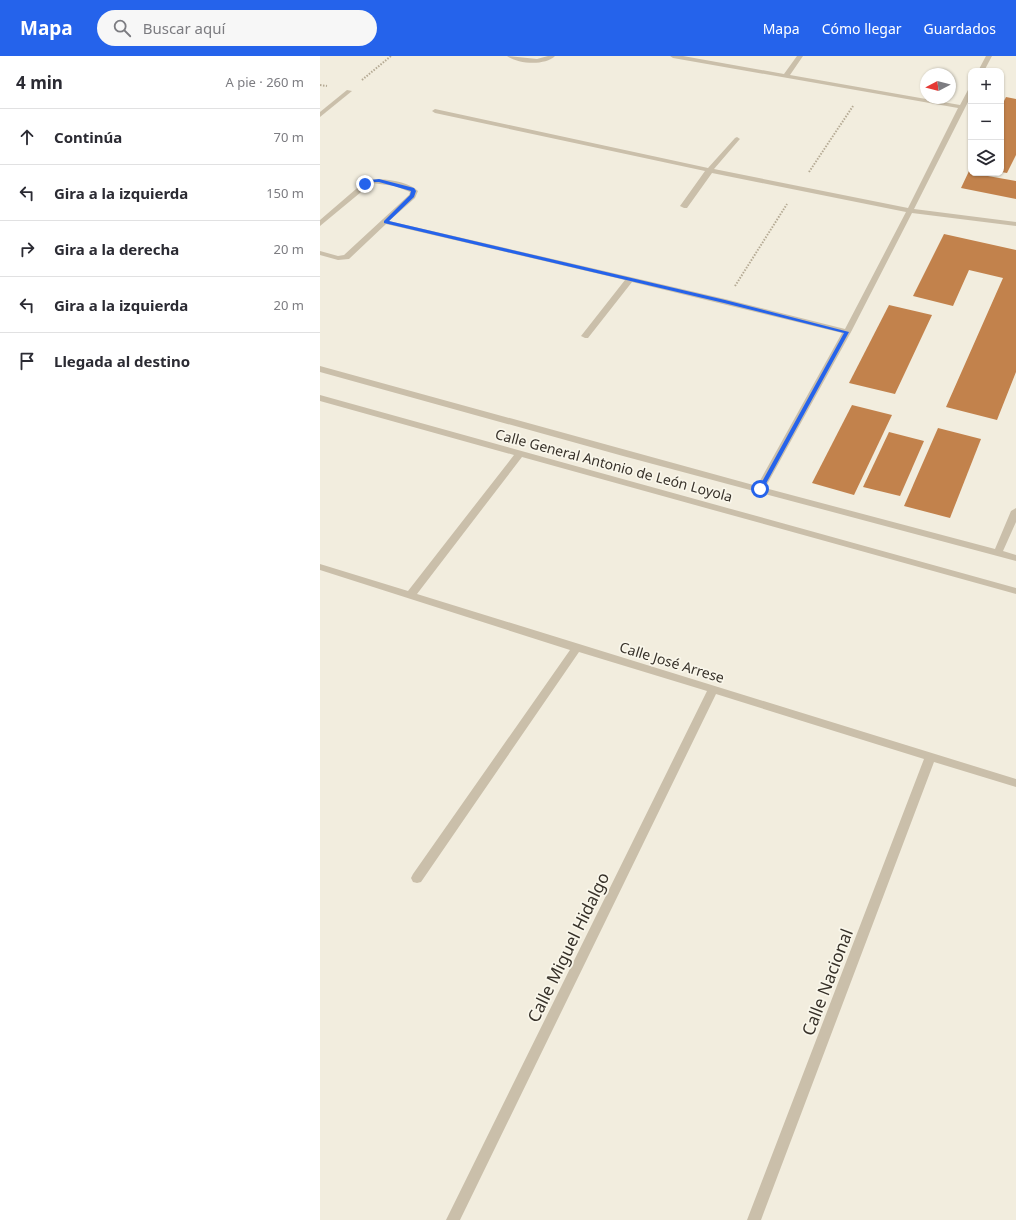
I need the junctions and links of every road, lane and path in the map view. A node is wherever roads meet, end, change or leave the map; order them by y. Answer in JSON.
{"nodes":[{"id":1,"x":391,"y":56,"type":"edge"},
{"id":2,"x":510,"y":56,"type":"edge"},
{"id":3,"x":552,"y":56,"type":"edge"},
{"id":4,"x":673,"y":56,"type":"edge"},
{"id":5,"x":800,"y":56,"type":"edge"},
{"id":6,"x":989,"y":56,"type":"edge"},
{"id":7,"x":983,"y":68,"type":"edge"},
{"id":8,"x":786,"y":76,"type":"junction"},
{"id":9,"x":349,"y":91,"type":"joint"},
{"id":10,"x":968,"y":96,"type":"edge"},
{"id":11,"x":962,"y":107,"type":"junction"},
{"id":12,"x":435,"y":111,"type":"dead end"},
{"id":13,"x":320,"y":115,"type":"edge"},
{"id":14,"x":737,"y":139,"type":"dead end"},
{"id":15,"x":710,"y":170,"type":"junction"},
{"id":16,"x":684,"y":206,"type":"dead end"},
{"id":17,"x":910,"y":211,"type":"junction"},
{"id":18,"x":385,"y":222,"type":"junction"},
{"id":19,"x":320,"y":224,"type":"edge"},
{"id":20,"x":1016,"y":224,"type":"edge"},
{"id":21,"x":320,"y":253,"type":"edge"},
{"id":22,"x":630,"y":279,"type":"junction"},
{"id":23,"x":847,"y":332,"type":"junction"},
{"id":24,"x":585,"y":336,"type":"dead end"},
{"id":25,"x":320,"y":369,"type":"edge"},
{"id":26,"x":320,"y":398,"type":"edge"},
{"id":27,"x":520,"y":453,"type":"junction"},
{"id":28,"x":760,"y":489,"type":"junction"},
{"id":29,"x":1016,"y":511,"type":"edge"},
{"id":30,"x":998,"y":553,"type":"junction"},
{"id":31,"x":1016,"y":558,"type":"edge"},
{"id":32,"x":320,"y":566,"type":"edge"},
{"id":33,"x":1016,"y":590,"type":"edge"},
{"id":34,"x":411,"y":595,"type":"junction"},
{"id":35,"x":578,"y":648,"type":"junction"},
{"id":36,"x":713,"y":689,"type":"junction"},
{"id":37,"x":931,"y":756,"type":"junction"},
{"id":38,"x":1016,"y":783,"type":"edge"},
{"id":39,"x":417,"y":878,"type":"dead end"},
{"id":40,"x":453,"y":1220,"type":"edge"},
{"id":41,"x":754,"y":1220,"type":"edge"}],
"edges":[{"from":1,"to":9,"type":"path"},
{"from":2,"to":3,"type":"street"},
{"from":4,"to":8,"type":"street"},
{"from":5,"to":8,"type":"street"},
{"from":6,"to":7,"type":"street"},
{"from":8,"to":11,"type":"street"},
{"from":9,"to":13,"type":"street"},
{"from":10,"to":11,"type":"street"},
{"from":11,"to":17,"type":"street"},
{"from":12,"to":15,"type":"street"},
{"from":14,"to":15,"type":"street"},
{"from":15,"to":16,"type":"street"},
{"from":15,"to":17,"type":"street"},
{"from":17,"to":20,"type":"street"},
{"from":17,"to":23,"type":"street"},
{"from":18,"to":19,"type":"street"},
{"from":18,"to":21,"type":"street"},
{"from":18,"to":22,"type":"street"},
{"from":22,"to":23,"type":"street"},
{"from":22,"to":24,"type":"street"},
{"from":23,"to":28,"type":"street"},
{"from":25,"to":28,"type":"street","name":"Calle General Antonio de León Loyola"},
{"from":26,"to":27,"type":"street","name":"Calle General Antonio de León Loyola"},
{"from":27,"to":33,"type":"street","name":"Calle General Antonio de León Loyola"},
{"from":27,"to":34,"type":"street"},
{"from":28,"to":30,"type":"street","name":"Calle General Antonio de León Loyola"},
{"from":29,"to":30,"type":"street"},
{"from":30,"to":31,"type":"street","name":"Calle General Antonio de León Loyola"},
{"from":32,"to":34,"type":"street","name":"Calle José Arrese"},
{"from":34,"to":35,"type":"street","name":"Calle José Arrese"},
{"from":35,"to":36,"type":"street","name":"Calle José Arrese"},
{"from":35,"to":39,"type":"street"},
{"from":36,"to":37,"type":"street","name":"Calle José Arrese"},
{"from":36,"to":40,"type":"street","name":"Calle Miguel Hidalgo"},
{"from":37,"to":38,"type":"street","name":"Calle José Arrese"},
{"from":37,"to":41,"type":"street","name":"Calle Nacional"}]}
